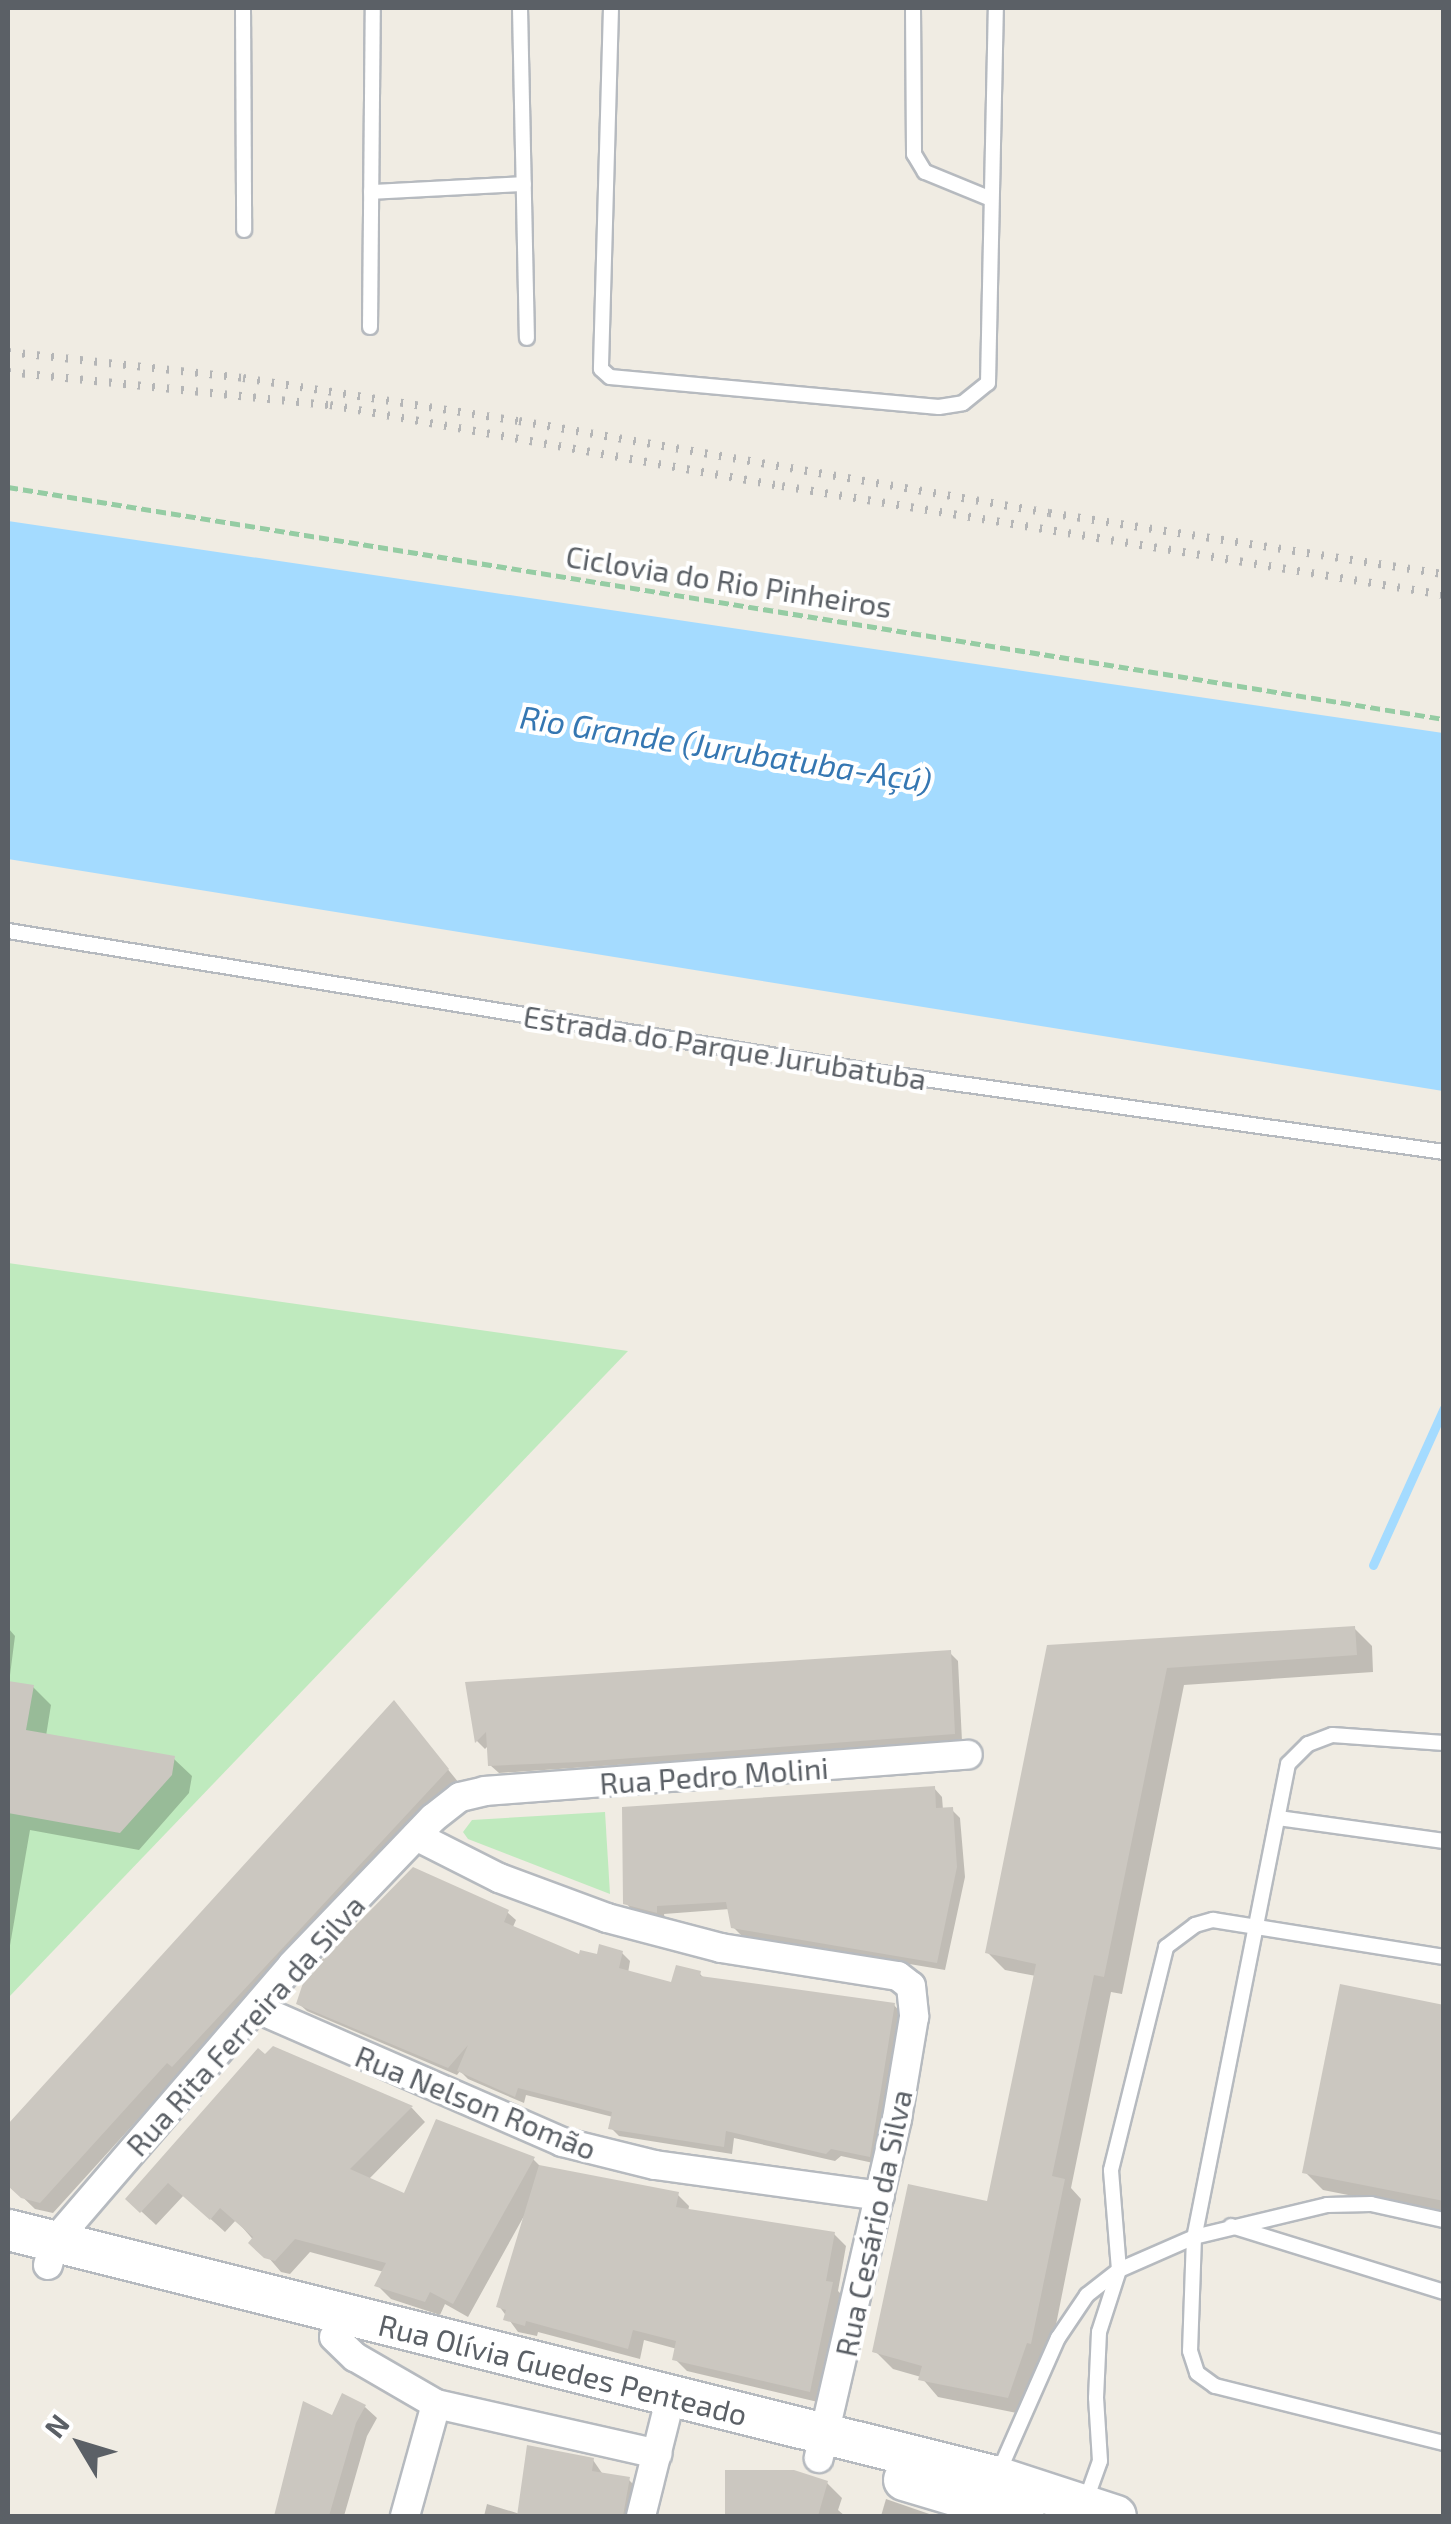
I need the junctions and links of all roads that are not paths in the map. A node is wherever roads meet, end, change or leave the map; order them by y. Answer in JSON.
{"nodes":[{"id":1,"x":243,"y":8,"type":"edge"},
{"id":2,"x":373,"y":8,"type":"edge"},
{"id":3,"x":520,"y":8,"type":"edge"},
{"id":4,"x":611,"y":8,"type":"edge"},
{"id":5,"x":913,"y":8,"type":"edge"},
{"id":6,"x":996,"y":8,"type":"edge"},
{"id":7,"x":524,"y":184,"type":"junction"},
{"id":8,"x":372,"y":192,"type":"junction"},
{"id":9,"x":991,"y":199,"type":"junction"},
{"id":10,"x":244,"y":230,"type":"dead end"},
{"id":11,"x":370,"y":327,"type":"dead end"},
{"id":12,"x":527,"y":338,"type":"dead end"},
{"id":13,"x":8,"y":931,"type":"edge"},
{"id":14,"x":1444,"y":1152,"type":"edge"},
{"id":15,"x":1444,"y":1744,"type":"edge"},
{"id":16,"x":968,"y":1755,"type":"dead end"},
{"id":17,"x":460,"y":1798,"type":"joint"},
{"id":18,"x":1278,"y":1818,"type":"junction"},
{"id":19,"x":416,"y":1836,"type":"junction"},
{"id":20,"x":1444,"y":1841,"type":"edge"},
{"id":21,"x":1256,"y":1926,"type":"junction"},
{"id":22,"x":1444,"y":1957,"type":"edge"},
{"id":23,"x":258,"y":2009,"type":"junction"},
{"id":24,"x":880,"y":2196,"type":"junction"},
{"id":25,"x":1444,"y":2220,"type":"edge"},
{"id":26,"x":1230,"y":2226,"type":"junction"},
{"id":27,"x":8,"y":2230,"type":"edge"},
{"id":28,"x":1194,"y":2236,"type":"junction"},
{"id":29,"x":51,"y":2253,"type":"junction"},
{"id":30,"x":8,"y":2256,"type":"edge"},
{"id":31,"x":1119,"y":2270,"type":"junction"},
{"id":32,"x":1444,"y":2292,"type":"edge"},
{"id":33,"x":334,"y":2337,"type":"junction"},
{"id":34,"x":436,"y":2404,"type":"junction"},
{"id":35,"x":665,"y":2423,"type":"junction"},
{"id":36,"x":1444,"y":2443,"type":"edge"},
{"id":37,"x":822,"y":2446,"type":"junction"},
{"id":38,"x":997,"y":2477,"type":"junction"},
{"id":39,"x":1034,"y":2508,"type":"edge"},
{"id":40,"x":1100,"y":2511,"type":"edge"},
{"id":41,"x":405,"y":2516,"type":"edge"},
{"id":42,"x":641,"y":2516,"type":"edge"}],
"edges":[{"from":1,"to":10,"type":"lane"},
{"from":2,"to":8,"type":"lane"},
{"from":3,"to":7,"type":"lane"},
{"from":4,"to":9,"type":"lane"},
{"from":5,"to":9,"type":"lane"},
{"from":6,"to":9,"type":"lane"},
{"from":7,"to":8,"type":"lane"},
{"from":7,"to":12,"type":"lane"},
{"from":8,"to":11,"type":"lane"},
{"from":13,"to":14,"type":"lane","name":"Estrada do Parque Jurubatuba"},
{"from":15,"to":18,"type":"lane"},
{"from":16,"to":17,"type":"street","name":"Rua Pedro Molini"},
{"from":17,"to":19,"type":"street","name":"Rua Rita Ferreira da Silva"},
{"from":18,"to":20,"type":"lane"},
{"from":18,"to":21,"type":"lane"},
{"from":19,"to":23,"type":"street","name":"Rua Rita Ferreira da Silva"},
{"from":19,"to":24,"type":"street","name":"Rua Cesário da Silva"},
{"from":21,"to":22,"type":"lane"},
{"from":21,"to":28,"type":"lane"},
{"from":21,"to":31,"type":"lane"},
{"from":23,"to":24,"type":"street","name":"Rua Nelson Romão"},
{"from":23,"to":29,"type":"street","name":"Rua Rita Ferreira da Silva"},
{"from":24,"to":37,"type":"street","name":"Rua Cesário da Silva"},
{"from":25,"to":26,"type":"lane"},
{"from":26,"to":28,"type":"lane"},
{"from":26,"to":32,"type":"lane"},
{"from":27,"to":29,"type":"main road","name":"Rua Olívia Guedes Penteado"},
{"from":28,"to":31,"type":"lane"},
{"from":28,"to":36,"type":"lane"},
{"from":29,"to":30,"type":"main road","name":"Rua Olívia Guedes Penteado"},
{"from":29,"to":33,"type":"main road","name":"Rua Olívia Guedes Penteado"},
{"from":29,"to":35,"type":"main road","name":"Rua Olívia Guedes Penteado"},
{"from":31,"to":38,"type":"lane"},
{"from":31,"to":40,"type":"lane"},
{"from":33,"to":34,"type":"street"},
{"from":33,"to":35,"type":"main road","name":"Rua Olívia Guedes Penteado"},
{"from":34,"to":35,"type":"street"},
{"from":34,"to":41,"type":"street"},
{"from":35,"to":37,"type":"main road","name":"Rua Olívia Guedes Penteado"},
{"from":35,"to":42,"type":"street"},
{"from":37,"to":38,"type":"main road","name":"Rua Olívia Guedes Penteado"},
{"from":37,"to":39,"type":"main road","name":"Rua Olívia Guedes Penteado"},
{"from":38,"to":39,"type":"main road","name":"Rua Olívia Guedes Penteado"},
{"from":39,"to":40,"type":"main road","name":"Rua Olívia Guedes Penteado"}]}
